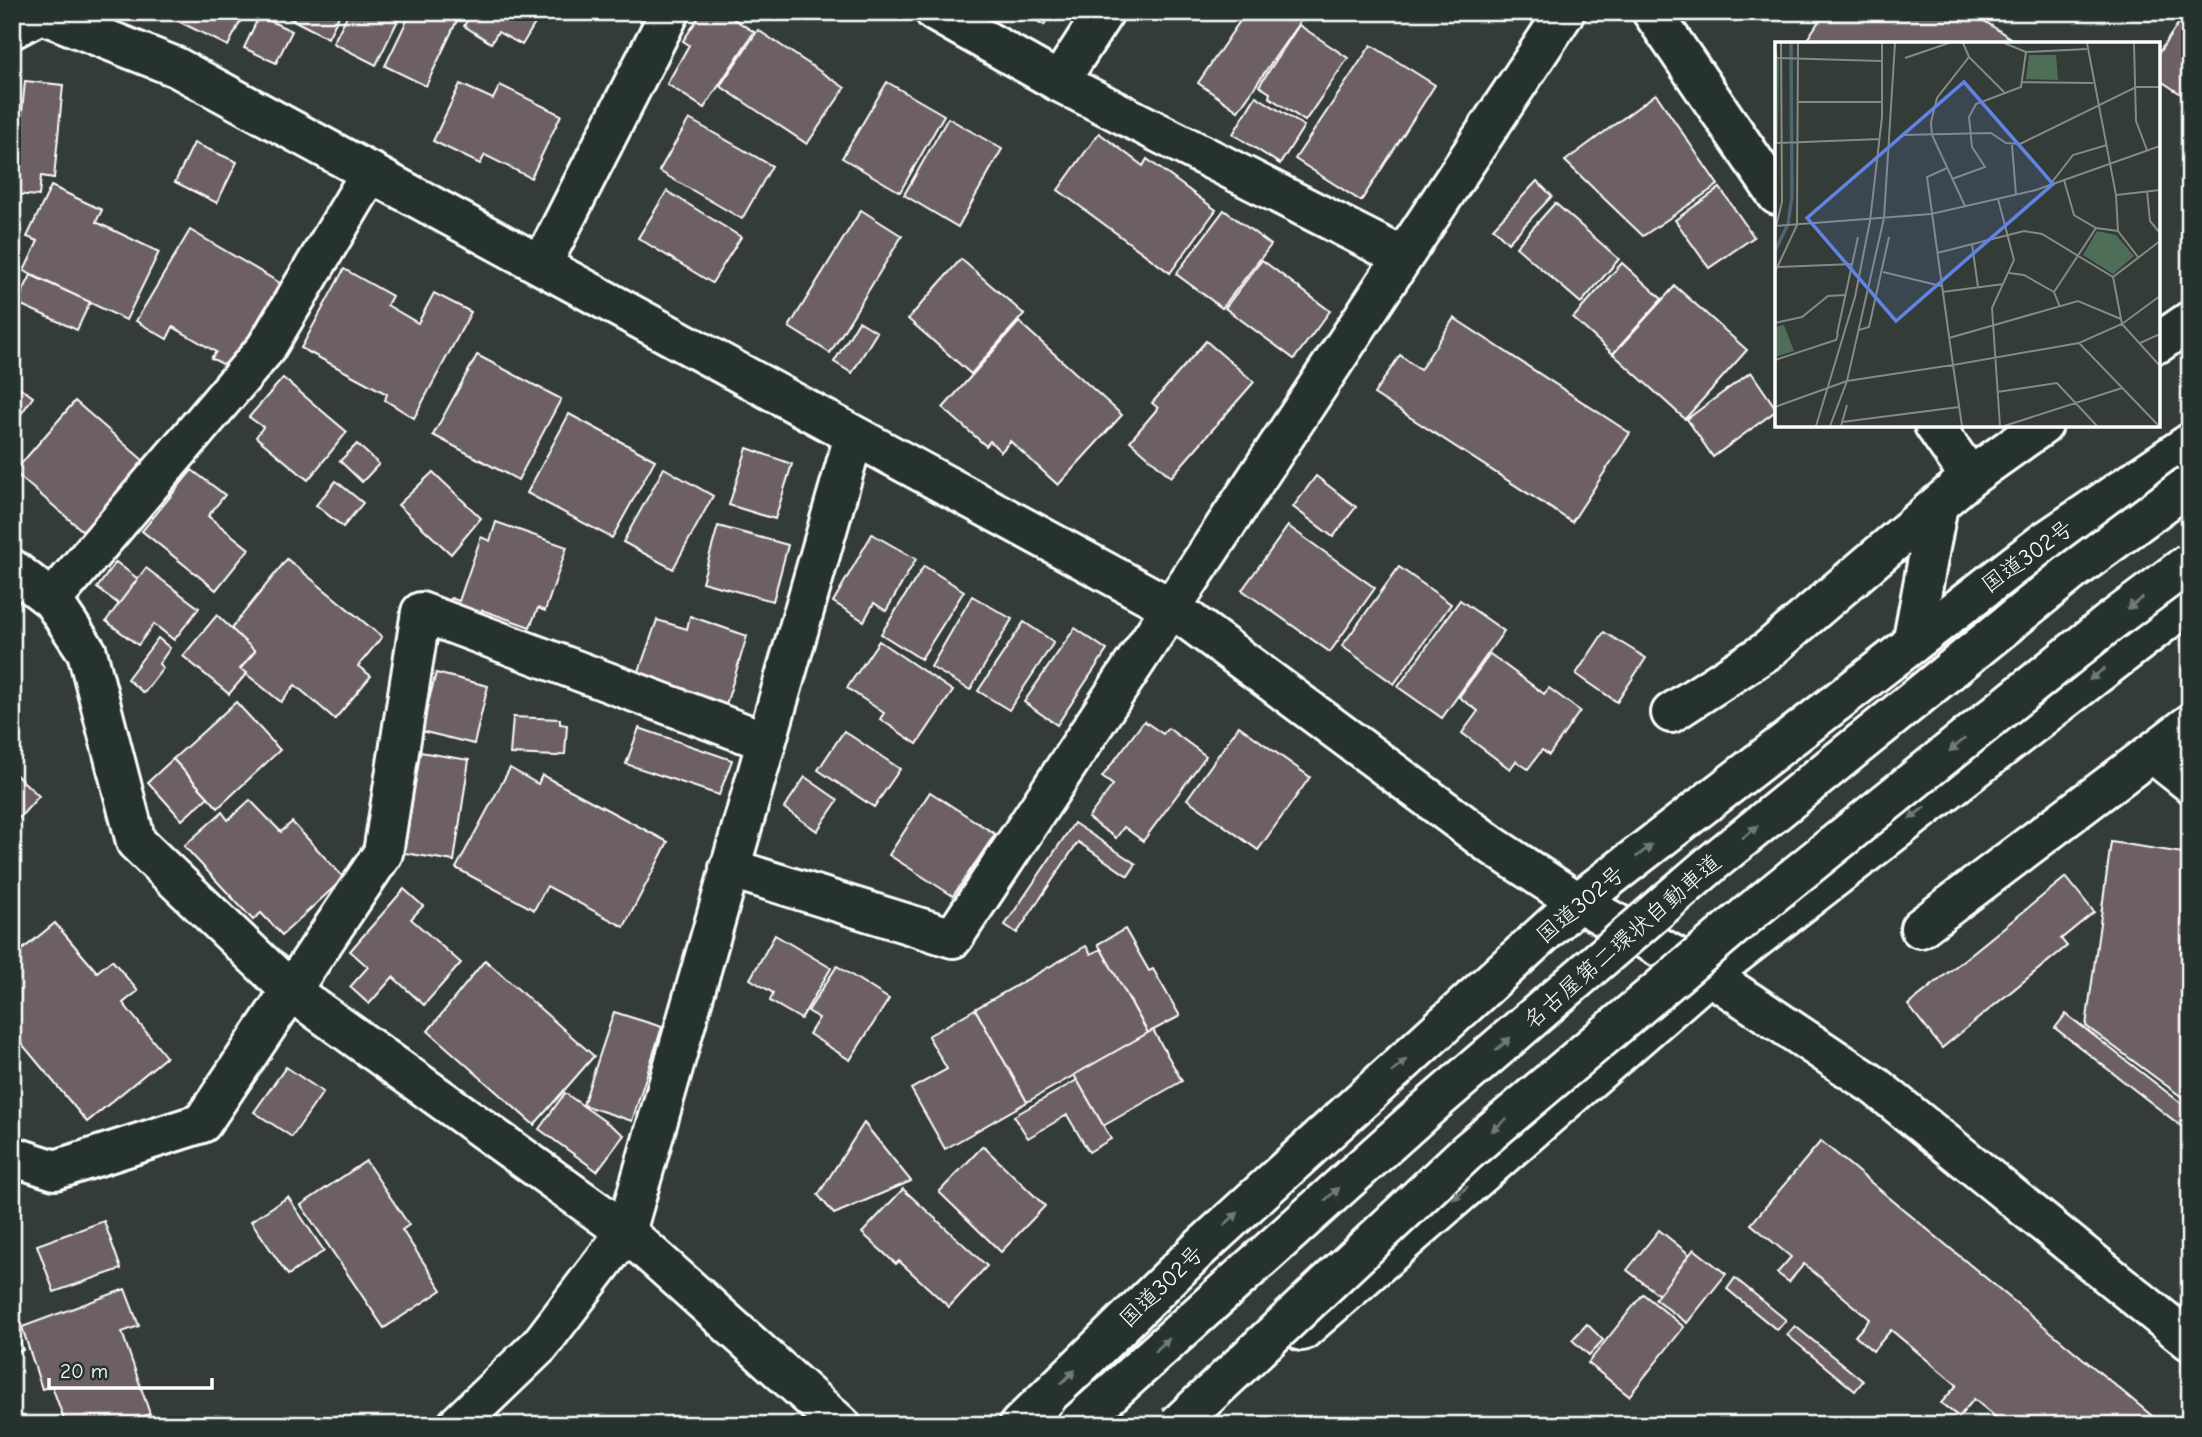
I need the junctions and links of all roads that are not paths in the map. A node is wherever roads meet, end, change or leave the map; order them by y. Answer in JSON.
{"nodes":[{"id":1,"x":670,"y":12,"type":"edge"},
{"id":2,"x":934,"y":12,"type":"edge"},
{"id":3,"x":1104,"y":12,"type":"edge"},
{"id":4,"x":1565,"y":12,"type":"edge"},
{"id":5,"x":1652,"y":12,"type":"edge"},
{"id":6,"x":30,"y":18,"type":"edge"},
{"id":7,"x":1059,"y":82,"type":"junction"},
{"id":8,"x":371,"y":172,"type":"junction"},
{"id":9,"x":1775,"y":192,"type":"edge"},
{"id":10,"x":1401,"y":256,"type":"junction"},
{"id":11,"x":542,"y":264,"type":"junction"},
{"id":12,"x":2190,"y":321,"type":"edge"},
{"id":13,"x":2160,"y":342,"type":"edge"},
{"id":14,"x":1935,"y":427,"type":"edge"},
{"id":15,"x":2040,"y":427,"type":"edge"},
{"id":16,"x":854,"y":436,"type":"junction"},
{"id":17,"x":2190,"y":443,"type":"edge"},
{"id":18,"x":1970,"y":477,"type":"junction"},
{"id":19,"x":2190,"y":484,"type":"edge"},
{"id":20,"x":1938,"y":505,"type":"junction"},
{"id":21,"x":2190,"y":562,"type":"edge"},
{"id":22,"x":12,"y":569,"type":"edge"},
{"id":23,"x":52,"y":600,"type":"junction"},
{"id":24,"x":2190,"y":602,"type":"edge"},
{"id":25,"x":1172,"y":608,"type":"junction"},
{"id":26,"x":1912,"y":644,"type":"junction"},
{"id":27,"x":1671,"y":713,"type":"dead end"},
{"id":28,"x":2190,"y":724,"type":"edge"},
{"id":29,"x":765,"y":741,"type":"junction"},
{"id":30,"x":2152,"y":753,"type":"junction"},
{"id":31,"x":2190,"y":783,"type":"edge"},
{"id":32,"x":729,"y":868,"type":"junction"},
{"id":33,"x":1578,"y":902,"type":"junction"},
{"id":34,"x":1920,"y":928,"type":"dead end"},
{"id":35,"x":1709,"y":975,"type":"junction"},
{"id":36,"x":292,"y":992,"type":"junction"},
{"id":37,"x":12,"y":1156,"type":"edge"},
{"id":38,"x":626,"y":1232,"type":"junction"},
{"id":39,"x":2190,"y":1341,"type":"edge"},
{"id":40,"x":457,"y":1425,"type":"edge"},
{"id":41,"x":841,"y":1425,"type":"edge"},
{"id":42,"x":1019,"y":1425,"type":"edge"},
{"id":43,"x":1076,"y":1425,"type":"edge"},
{"id":44,"x":1177,"y":1425,"type":"edge"},
{"id":45,"x":1203,"y":1425,"type":"edge"}],
"edges":[{"from":1,"to":11,"type":"main road"},
{"from":2,"to":7,"type":"main road"},
{"from":3,"to":7,"type":"main road"},
{"from":4,"to":10,"type":"main road"},
{"from":5,"to":9,"type":"main road"},
{"from":6,"to":8,"type":"main road"},
{"from":7,"to":10,"type":"main road"},
{"from":8,"to":11,"type":"main road"},
{"from":8,"to":23,"type":"main road"},
{"from":10,"to":25,"type":"main road"},
{"from":11,"to":16,"type":"main road"},
{"from":12,"to":13,"type":"main road"},
{"from":14,"to":18,"type":"main road"},
{"from":15,"to":18,"type":"main road"},
{"from":16,"to":25,"type":"main road"},
{"from":16,"to":29,"type":"main road"},
{"from":17,"to":26,"type":"main road","name":"国道302号"},
{"from":18,"to":20,"type":"main road"},
{"from":43,"to":19,"type":"main road","name":"名古屋第二環状自動車道","one_way":true,"bridge":true},
{"from":20,"to":26,"type":"main road"},
{"from":20,"to":27,"type":"main road"},
{"from":21,"to":44,"type":"main road","one_way":true,"bridge":true},
{"from":22,"to":23,"type":"main road"},
{"from":23,"to":36,"type":"main road"},
{"from":24,"to":35,"type":"main road","one_way":true},
{"from":25,"to":32,"type":"main road"},
{"from":25,"to":33,"type":"main road"},
{"from":33,"to":26,"type":"main road","name":"国道302号","one_way":true},
{"from":28,"to":30,"type":"main road"},
{"from":29,"to":32,"type":"main road"},
{"from":29,"to":36,"type":"main road"},
{"from":30,"to":31,"type":"main road"},
{"from":30,"to":34,"type":"main road"},
{"from":32,"to":38,"type":"main road"},
{"from":33,"to":35,"type":"main road"},
{"from":42,"to":33,"type":"main road","name":"国道302号","one_way":true},
{"from":35,"to":39,"type":"main road"},
{"from":35,"to":45,"type":"main road","one_way":true},
{"from":36,"to":37,"type":"main road"},
{"from":36,"to":38,"type":"main road"},
{"from":38,"to":40,"type":"main road"},
{"from":38,"to":41,"type":"main road"}]}
